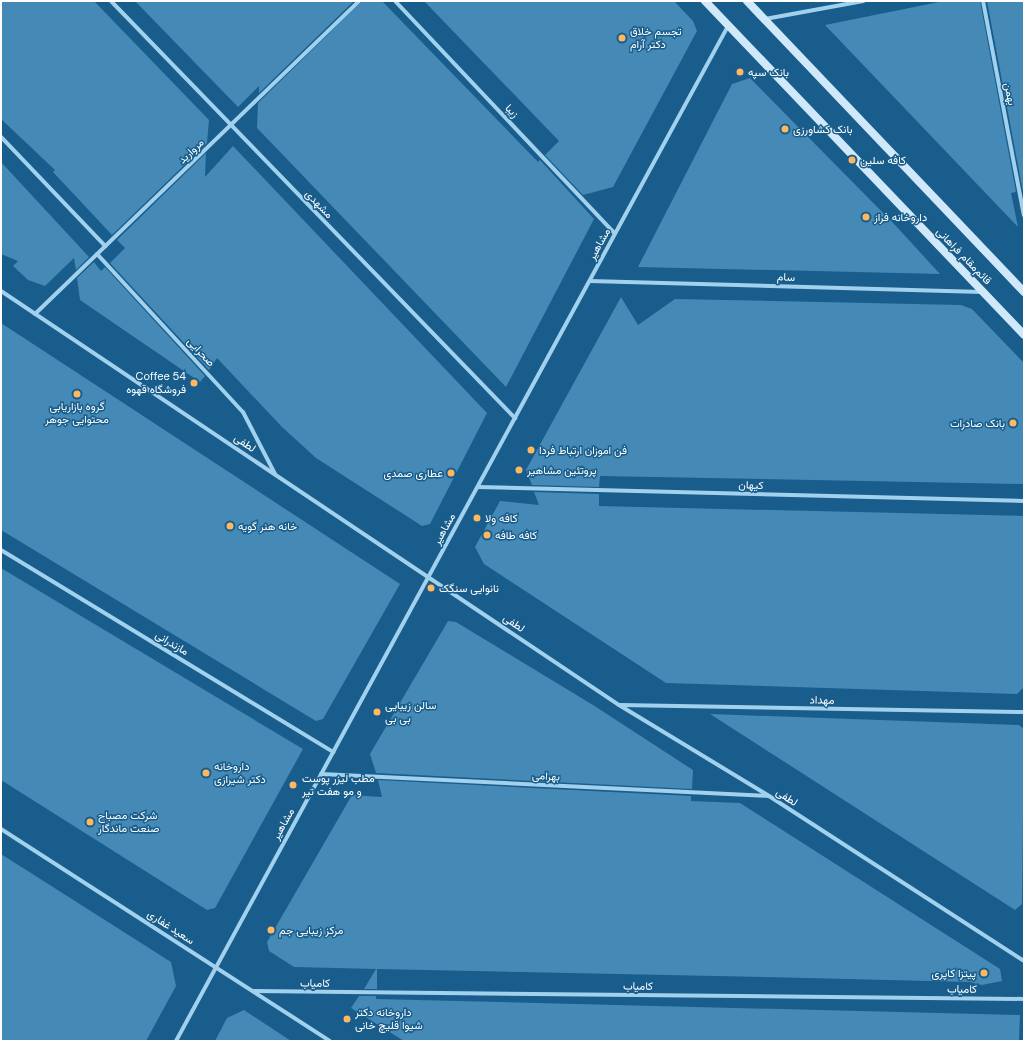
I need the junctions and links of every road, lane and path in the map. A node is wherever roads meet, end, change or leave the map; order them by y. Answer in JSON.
{"nodes":[{"id":1,"x":111,"y":1,"type":"edge"},
{"id":2,"x":359,"y":1,"type":"edge"},
{"id":3,"x":395,"y":1,"type":"edge"},
{"id":4,"x":705,"y":1,"type":"edge"},
{"id":5,"x":747,"y":1,"type":"edge"},
{"id":6,"x":863,"y":1,"type":"edge"},
{"id":7,"x":983,"y":1,"type":"edge"},
{"id":8,"x":764,"y":19,"type":"junction"},
{"id":9,"x":728,"y":26,"type":"junction"},
{"id":10,"x":230,"y":125,"type":"junction"},
{"id":11,"x":1,"y":137,"type":"edge"},
{"id":12,"x":1024,"y":180,"type":"edge"},
{"id":13,"x":1018,"y":181,"type":"junction"},
{"id":14,"x":1024,"y":215,"type":"edge"},
{"id":15,"x":615,"y":234,"type":"junction"},
{"id":16,"x":105,"y":246,"type":"junction"},
{"id":17,"x":96,"y":254,"type":"junction"},
{"id":18,"x":590,"y":281,"type":"junction"},
{"id":19,"x":1,"y":291,"type":"edge"},
{"id":20,"x":982,"y":292,"type":"junction"},
{"id":21,"x":1024,"y":292,"type":"edge"},
{"id":22,"x":35,"y":314,"type":"junction"},
{"id":23,"x":1024,"y":335,"type":"edge"},
{"id":24,"x":515,"y":418,"type":"junction"},
{"id":25,"x":275,"y":474,"type":"junction"},
{"id":26,"x":478,"y":487,"type":"junction"},
{"id":27,"x":1024,"y":501,"type":"edge"},
{"id":28,"x":1,"y":550,"type":"edge"},
{"id":29,"x":429,"y":576,"type":"junction"},
{"id":30,"x":619,"y":705,"type":"junction"},
{"id":31,"x":1024,"y":712,"type":"edge"},
{"id":32,"x":333,"y":752,"type":"junction"},
{"id":33,"x":321,"y":774,"type":"junction"},
{"id":34,"x":769,"y":796,"type":"junction"},
{"id":35,"x":1,"y":829,"type":"edge"},
{"id":36,"x":1024,"y":961,"type":"edge"},
{"id":37,"x":215,"y":967,"type":"junction"},
{"id":38,"x":253,"y":991,"type":"junction"},
{"id":39,"x":1024,"y":999,"type":"edge"},
{"id":40,"x":176,"y":1041,"type":"edge"},
{"id":41,"x":330,"y":1041,"type":"edge"}],
"edges":[{"from":1,"to":10,"type":"street","name":"مشهدی"},
{"from":2,"to":10,"type":"street","name":"مروارید"},
{"from":3,"to":15,"type":"street","name":"زیبا"},
{"from":4,"to":9,"type":"main road","name":"قائم‌مقام فراهانی"},
{"from":5,"to":8,"type":"main road","name":"قائم‌مقام فراهانی"},
{"from":6,"to":8,"type":"street"},
{"from":7,"to":13,"type":"street","name":"بهمن"},
{"from":8,"to":21,"type":"main road","name":"قائم‌مقام فراهانی"},
{"from":9,"to":15,"type":"street","name":"مشاهیر"},
{"from":9,"to":20,"type":"main road","name":"قائم‌مقام فراهانی"},
{"from":10,"to":16,"type":"street","name":"مروارید"},
{"from":10,"to":24,"type":"street","name":"مشهدی"},
{"from":11,"to":16,"type":"street"},
{"from":12,"to":13,"type":"street"},
{"from":13,"to":14,"type":"street","name":"بهمن"},
{"from":15,"to":18,"type":"street","name":"مشاهیر"},
{"from":16,"to":17,"type":"street","name":"مروارید"},
{"from":17,"to":22,"type":"street","name":"مروارید"},
{"from":17,"to":25,"type":"street","name":"صحرایی"},
{"from":18,"to":20,"type":"street","name":"سام"},
{"from":18,"to":24,"type":"street","name":"مشاهیر"},
{"from":19,"to":22,"type":"street","name":"لطفی"},
{"from":20,"to":23,"type":"main road","name":"قائم‌مقام فراهانی"},
{"from":22,"to":25,"type":"street","name":"لطفی"},
{"from":24,"to":26,"type":"street","name":"مشاهیر"},
{"from":25,"to":29,"type":"street","name":"لطفی"},
{"from":26,"to":27,"type":"street","name":"کیهان"},
{"from":26,"to":29,"type":"street","name":"مشاهیر"},
{"from":28,"to":32,"type":"street","name":"مازندرانی"},
{"from":29,"to":30,"type":"street","name":"لطفی"},
{"from":29,"to":32,"type":"street","name":"مشاهیر"},
{"from":30,"to":31,"type":"street","name":"مهداد"},
{"from":30,"to":34,"type":"street","name":"لطفی"},
{"from":32,"to":33,"type":"street","name":"مشاهیر"},
{"from":33,"to":34,"type":"street","name":"بهرامی"},
{"from":33,"to":37,"type":"street","name":"مشاهیر"},
{"from":34,"to":36,"type":"street","name":"لطفی"},
{"from":35,"to":37,"type":"street","name":"سعید غفاری"},
{"from":37,"to":38,"type":"street","name":"سعید غفاری"},
{"from":37,"to":40,"type":"street","name":"مشاهیر"},
{"from":38,"to":39,"type":"street","name":"کامیاب"},
{"from":38,"to":41,"type":"street","name":"سعید غفاری"}]}
